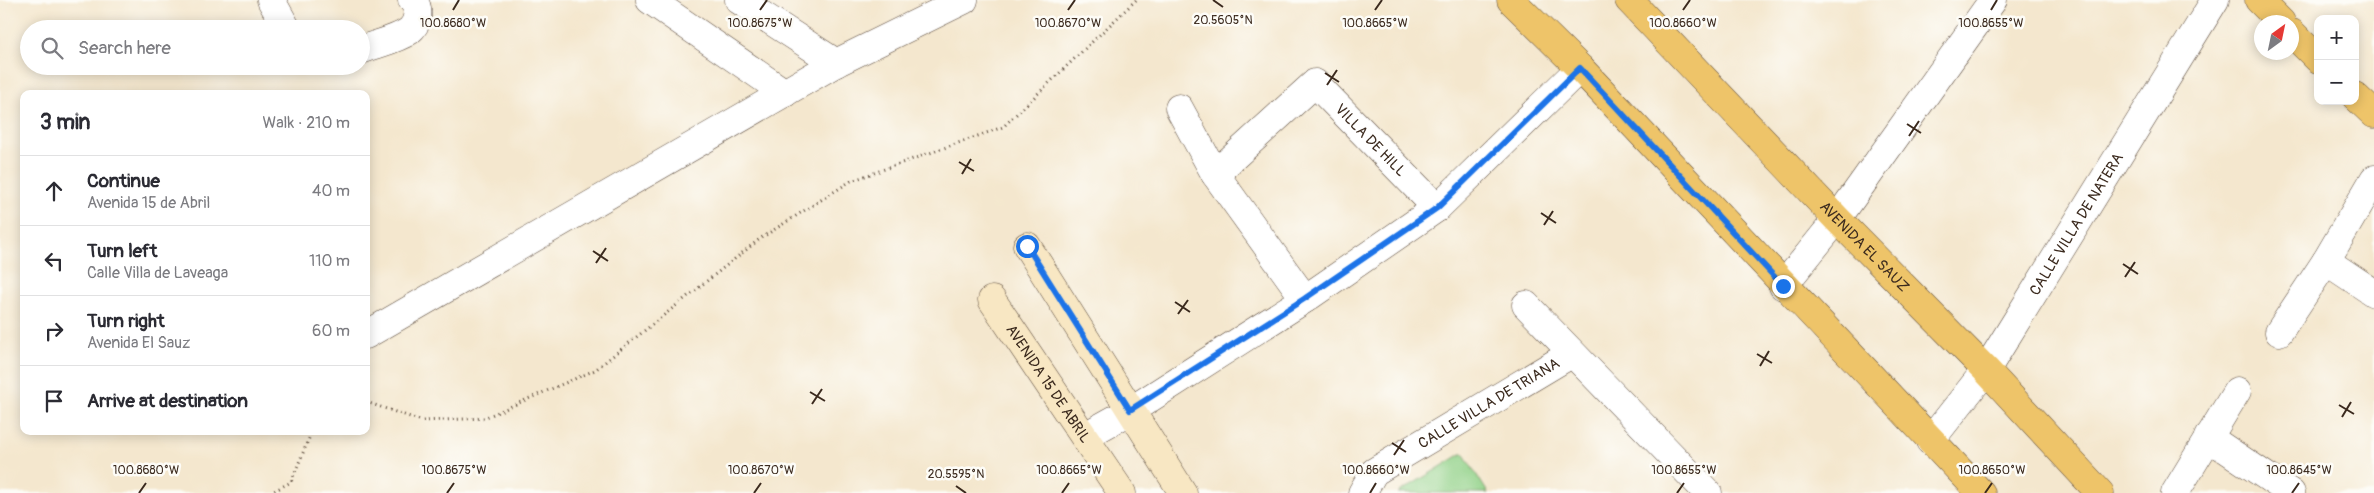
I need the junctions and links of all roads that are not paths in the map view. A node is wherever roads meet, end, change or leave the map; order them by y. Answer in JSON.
{"nodes":[{"id":1,"x":271,"y":0,"type":"edge"},
{"id":2,"x":412,"y":0,"type":"edge"},
{"id":3,"x":650,"y":0,"type":"edge"},
{"id":4,"x":739,"y":0,"type":"edge"},
{"id":5,"x":964,"y":0,"type":"edge"},
{"id":6,"x":1511,"y":0,"type":"edge"},
{"id":7,"x":1629,"y":0,"type":"edge"},
{"id":8,"x":1993,"y":0,"type":"edge"},
{"id":9,"x":2215,"y":0,"type":"edge"},
{"id":10,"x":2259,"y":0,"type":"edge"},
{"id":11,"x":2274,"y":15,"type":"edge"},
{"id":12,"x":282,"y":20,"type":"edge"},
{"id":13,"x":2299,"y":39,"type":"edge"},
{"id":14,"x":370,"y":46,"type":"edge"},
{"id":15,"x":2314,"y":54,"type":"edge"},
{"id":16,"x":836,"y":63,"type":"junction"},
{"id":17,"x":1580,"y":68,"type":"junction"},
{"id":18,"x":785,"y":93,"type":"junction"},
{"id":19,"x":2359,"y":100,"type":"edge"},
{"id":20,"x":1179,"y":108,"type":"dead end"},
{"id":21,"x":2374,"y":114,"type":"edge"},
{"id":22,"x":1215,"y":174,"type":"junction"},
{"id":23,"x":2374,"y":179,"type":"edge"},
{"id":24,"x":1437,"y":208,"type":"junction"},
{"id":25,"x":1837,"y":219,"type":"junction"},
{"id":26,"x":1027,"y":246,"type":"dead end"},
{"id":27,"x":2326,"y":261,"type":"junction"},
{"id":28,"x":1783,"y":286,"type":"junction"},
{"id":29,"x":2374,"y":293,"type":"edge"},
{"id":30,"x":1304,"y":299,"type":"junction"},
{"id":31,"x":992,"y":300,"type":"dead end"},
{"id":32,"x":1526,"y":304,"type":"dead end"},
{"id":33,"x":2279,"y":332,"type":"dead end"},
{"id":34,"x":370,"y":333,"type":"edge"},
{"id":35,"x":1571,"y":354,"type":"junction"},
{"id":36,"x":1986,"y":370,"type":"junction"},
{"id":37,"x":2237,"y":390,"type":"dead end"},
{"id":38,"x":1130,"y":410,"type":"junction"},
{"id":39,"x":1085,"y":436,"type":"junction"},
{"id":40,"x":2208,"y":437,"type":"junction"},
{"id":41,"x":1930,"y":441,"type":"junction"},
{"id":42,"x":1122,"y":493,"type":"edge"},
{"id":43,"x":1183,"y":493,"type":"edge"},
{"id":44,"x":1362,"y":493,"type":"edge"},
{"id":45,"x":1708,"y":493,"type":"edge"},
{"id":46,"x":1981,"y":493,"type":"edge"},
{"id":47,"x":2100,"y":493,"type":"edge"},
{"id":48,"x":2175,"y":493,"type":"edge"},
{"id":49,"x":2291,"y":493,"type":"edge"}],
"edges":[{"from":1,"to":12,"type":"street"},
{"from":2,"to":14,"type":"street"},
{"from":3,"to":18,"type":"street"},
{"from":4,"to":16,"type":"street"},
{"from":5,"to":16,"type":"street"},
{"from":6,"to":17,"type":"main road"},
{"from":7,"to":25,"type":"main road","name":"AVENIDA EL SAUZ"},
{"from":8,"to":25,"type":"street"},
{"from":9,"to":36,"type":"street","name":"CALLE VILLA DE NATERA"},
{"from":10,"to":11,"type":"main road"},
{"from":13,"to":15,"type":"main road"},
{"from":16,"to":18,"type":"street"},
{"from":17,"to":24,"type":"street"},
{"from":17,"to":28,"type":"main road"},
{"from":18,"to":34,"type":"street"},
{"from":19,"to":21,"type":"main road"},
{"from":20,"to":22,"type":"street"},
{"from":22,"to":24,"type":"street","name":"VILLA DE HILL"},
{"from":22,"to":30,"type":"street"},
{"from":23,"to":27,"type":"street"},
{"from":24,"to":30,"type":"street"},
{"from":25,"to":28,"type":"street"},
{"from":25,"to":36,"type":"main road","name":"AVENIDA EL SAUZ"},
{"from":26,"to":38,"type":"main road"},
{"from":27,"to":29,"type":"street"},
{"from":27,"to":33,"type":"street"},
{"from":28,"to":41,"type":"main road"},
{"from":30,"to":38,"type":"street"},
{"from":31,"to":39,"type":"main road","name":"AVENIDA 15 DE ABRIL"},
{"from":32,"to":35,"type":"street","name":"CALLE VILLA DE TRIANA"},
{"from":35,"to":44,"type":"street","name":"CALLE VILLA DE TRIANA"},
{"from":35,"to":45,"type":"street","name":"CALLE VILLA DE TRIANA"},
{"from":36,"to":41,"type":"street","name":"CALLE VILLA DE NATERA"},
{"from":36,"to":47,"type":"main road","name":"AVENIDA EL SAUZ"},
{"from":37,"to":40,"type":"street"},
{"from":38,"to":39,"type":"street"},
{"from":38,"to":43,"type":"main road"},
{"from":39,"to":42,"type":"main road","name":"AVENIDA 15 DE ABRIL"},
{"from":40,"to":48,"type":"street"},
{"from":40,"to":49,"type":"street"},
{"from":41,"to":46,"type":"main road"}]}
